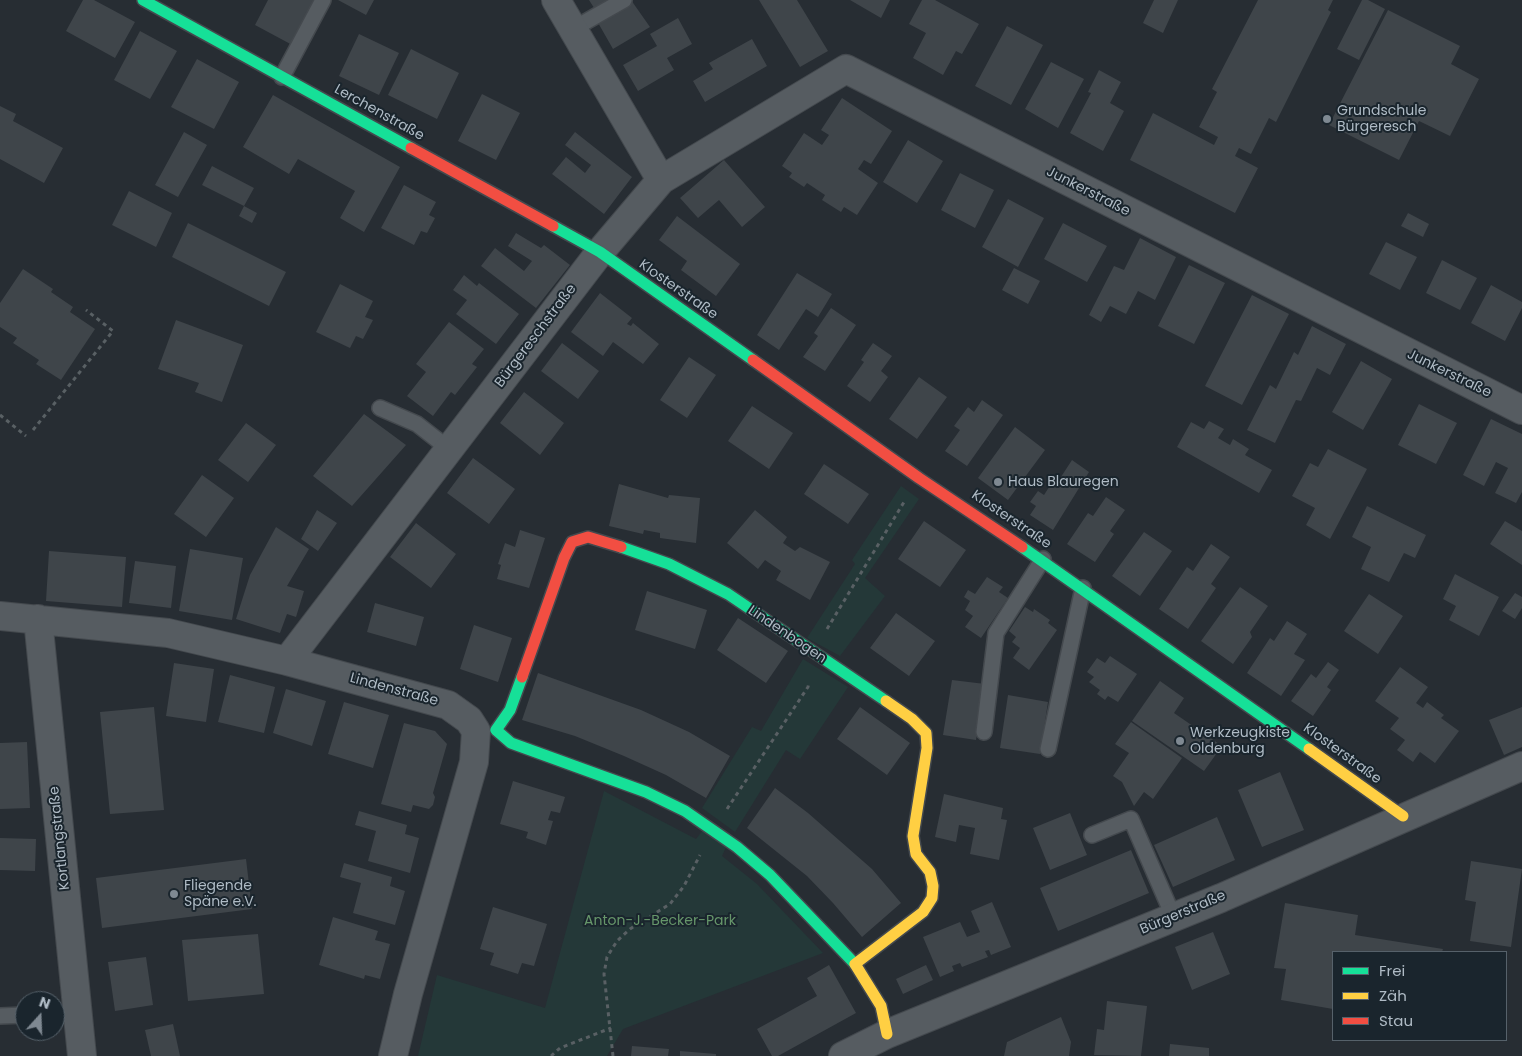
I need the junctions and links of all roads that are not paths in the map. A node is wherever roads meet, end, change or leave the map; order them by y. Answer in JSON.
{"nodes":[{"id":1,"x":323,"y":0,"type":"edge"},
{"id":2,"x":556,"y":0,"type":"edge"},
{"id":3,"x":624,"y":0,"type":"edge"},
{"id":4,"x":148,"y":1,"type":"edge"},
{"id":5,"x":573,"y":29,"type":"junction"},
{"id":6,"x":282,"y":77,"type":"junction"},
{"id":7,"x":661,"y":180,"type":"junction"},
{"id":8,"x":600,"y":252,"type":"junction"},
{"id":9,"x":380,"y":408,"type":"dead end"},
{"id":10,"x":1522,"y":410,"type":"edge"},
{"id":11,"x":449,"y":449,"type":"junction"},
{"id":12,"x":1043,"y":559,"type":"junction"},
{"id":13,"x":1083,"y":588,"type":"junction"},
{"id":14,"x":0,"y":616,"type":"edge"},
{"id":15,"x":38,"y":619,"type":"junction"},
{"id":16,"x":287,"y":661,"type":"junction"},
{"id":17,"x":486,"y":731,"type":"junction"},
{"id":18,"x":984,"y":732,"type":"dead end"},
{"id":19,"x":1048,"y":749,"type":"dead end"},
{"id":20,"x":1522,"y":766,"type":"edge"},
{"id":21,"x":1403,"y":816,"type":"junction"},
{"id":22,"x":1092,"y":835,"type":"dead end"},
{"id":23,"x":1174,"y":918,"type":"junction"},
{"id":24,"x":855,"y":964,"type":"junction"},
{"id":25,"x":15,"y":1015,"type":"edge"},
{"id":26,"x":66,"y":1015,"type":"edge"},
{"id":27,"x":0,"y":1016,"type":"edge"},
{"id":28,"x":887,"y":1034,"type":"junction"},
{"id":29,"x":82,"y":1056,"type":"edge"},
{"id":30,"x":393,"y":1056,"type":"edge"},
{"id":31,"x":842,"y":1056,"type":"edge"}],
"edges":[{"from":1,"to":6,"type":"lane"},
{"from":2,"to":5,"type":"street"},
{"from":3,"to":5,"type":"lane"},
{"from":4,"to":6,"type":"street","name":"Lerchenstraße"},
{"from":5,"to":7,"type":"street"},
{"from":6,"to":8,"type":"street","name":"Lerchenstraße"},
{"from":7,"to":8,"type":"street","name":"Bürgereschstraße"},
{"from":7,"to":10,"type":"street","name":"Junkerstraße"},
{"from":8,"to":11,"type":"street","name":"Bürgereschstraße"},
{"from":8,"to":12,"type":"street","name":"Klosterstraße"},
{"from":9,"to":11,"type":"lane"},
{"from":11,"to":16,"type":"street","name":"Bürgereschstraße"},
{"from":12,"to":13,"type":"street","name":"Klosterstraße"},
{"from":12,"to":18,"type":"lane"},
{"from":13,"to":19,"type":"lane"},
{"from":13,"to":21,"type":"street","name":"Klosterstraße"},
{"from":14,"to":15,"type":"street","name":"Lindenstraße"},
{"from":15,"to":16,"type":"street","name":"Lindenstraße"},
{"from":15,"to":26,"type":"street","name":"Kortlangstraße"},
{"from":16,"to":17,"type":"street","name":"Lindenstraße"},
{"from":17,"to":24,"type":"street"},
{"from":17,"to":24,"type":"street","name":"Lindenbogen"},
{"from":17,"to":30,"type":"street"},
{"from":20,"to":21,"type":"street","name":"Bürgerstraße"},
{"from":21,"to":23,"type":"street","name":"Bürgerstraße"},
{"from":22,"to":23,"type":"lane"},
{"from":23,"to":28,"type":"street","name":"Bürgerstraße"},
{"from":24,"to":28,"type":"street"},
{"from":25,"to":27,"type":"lane"},
{"from":26,"to":29,"type":"street","name":"Kortlangstraße"},
{"from":28,"to":31,"type":"street","name":"Bürgerstraße"}]}
